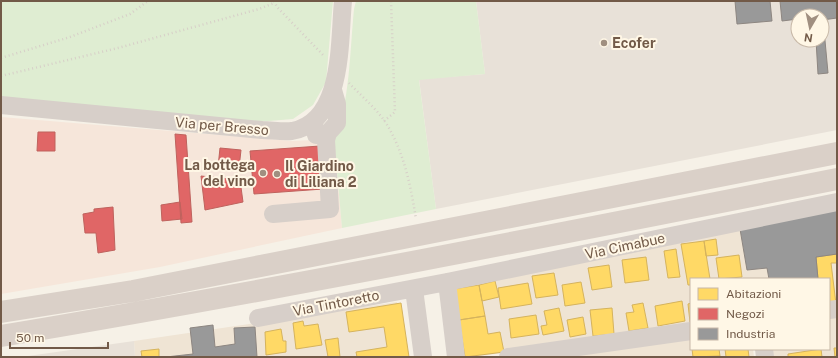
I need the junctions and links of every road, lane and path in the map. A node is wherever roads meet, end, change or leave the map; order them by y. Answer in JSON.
{"nodes":[{"id":1,"x":148,"y":1,"type":"edge"},
{"id":2,"x":343,"y":1,"type":"edge"},
{"id":3,"x":391,"y":1,"type":"edge"},
{"id":4,"x":274,"y":2,"type":"edge"},
{"id":5,"x":276,"y":7,"type":"dead end"},
{"id":6,"x":1,"y":58,"type":"edge"},
{"id":7,"x":1,"y":76,"type":"edge"},
{"id":8,"x":333,"y":90,"type":"junction"},
{"id":9,"x":1,"y":105,"type":"edge"},
{"id":10,"x":379,"y":114,"type":"dead end"},
{"id":11,"x":384,"y":121,"type":"junction"},
{"id":12,"x":288,"y":131,"type":"junction"},
{"id":13,"x":328,"y":133,"type":"junction"},
{"id":14,"x":837,"y":153,"type":"edge"},
{"id":15,"x":837,"y":178,"type":"edge"},
{"id":16,"x":410,"y":186,"type":"dead end"},
{"id":17,"x":837,"y":202,"type":"edge"},
{"id":18,"x":273,"y":214,"type":"dead end"},
{"id":19,"x":447,"y":282,"type":"junction"},
{"id":20,"x":414,"y":289,"type":"junction"},
{"id":21,"x":1,"y":312,"type":"edge"},
{"id":22,"x":258,"y":318,"type":"dead end"},
{"id":23,"x":690,"y":331,"type":"edge"},
{"id":24,"x":1,"y":336,"type":"edge"},
{"id":25,"x":423,"y":357,"type":"edge"},
{"id":26,"x":456,"y":357,"type":"edge"},
{"id":27,"x":508,"y":357,"type":"edge"}],
"edges":[{"from":1,"to":6,"type":"path"},
{"from":2,"to":8,"type":"street","name":"Via per Bresso"},
{"from":3,"to":11,"type":"path"},
{"from":4,"to":5,"type":"path"},
{"from":4,"to":7,"type":"path"},
{"from":8,"to":12,"type":"street","name":"Via per Bresso"},
{"from":8,"to":13,"type":"street"},
{"from":9,"to":12,"type":"street","name":"Via per Bresso"},
{"from":10,"to":11,"type":"path"},
{"from":11,"to":16,"type":"path"},
{"from":12,"to":13,"type":"street"},
{"from":13,"to":18,"type":"street"},
{"from":14,"to":21,"type":"highway"},
{"from":15,"to":24,"type":"highway"},
{"from":17,"to":19,"type":"street","name":"Via Cimabue"},
{"from":19,"to":20,"type":"street","name":"Via Cimabue"},
{"from":19,"to":26,"type":"street"},
{"from":20,"to":22,"type":"street","name":"Via Tintoretto"},
{"from":20,"to":25,"type":"street"},
{"from":23,"to":27,"type":"street"}]}
